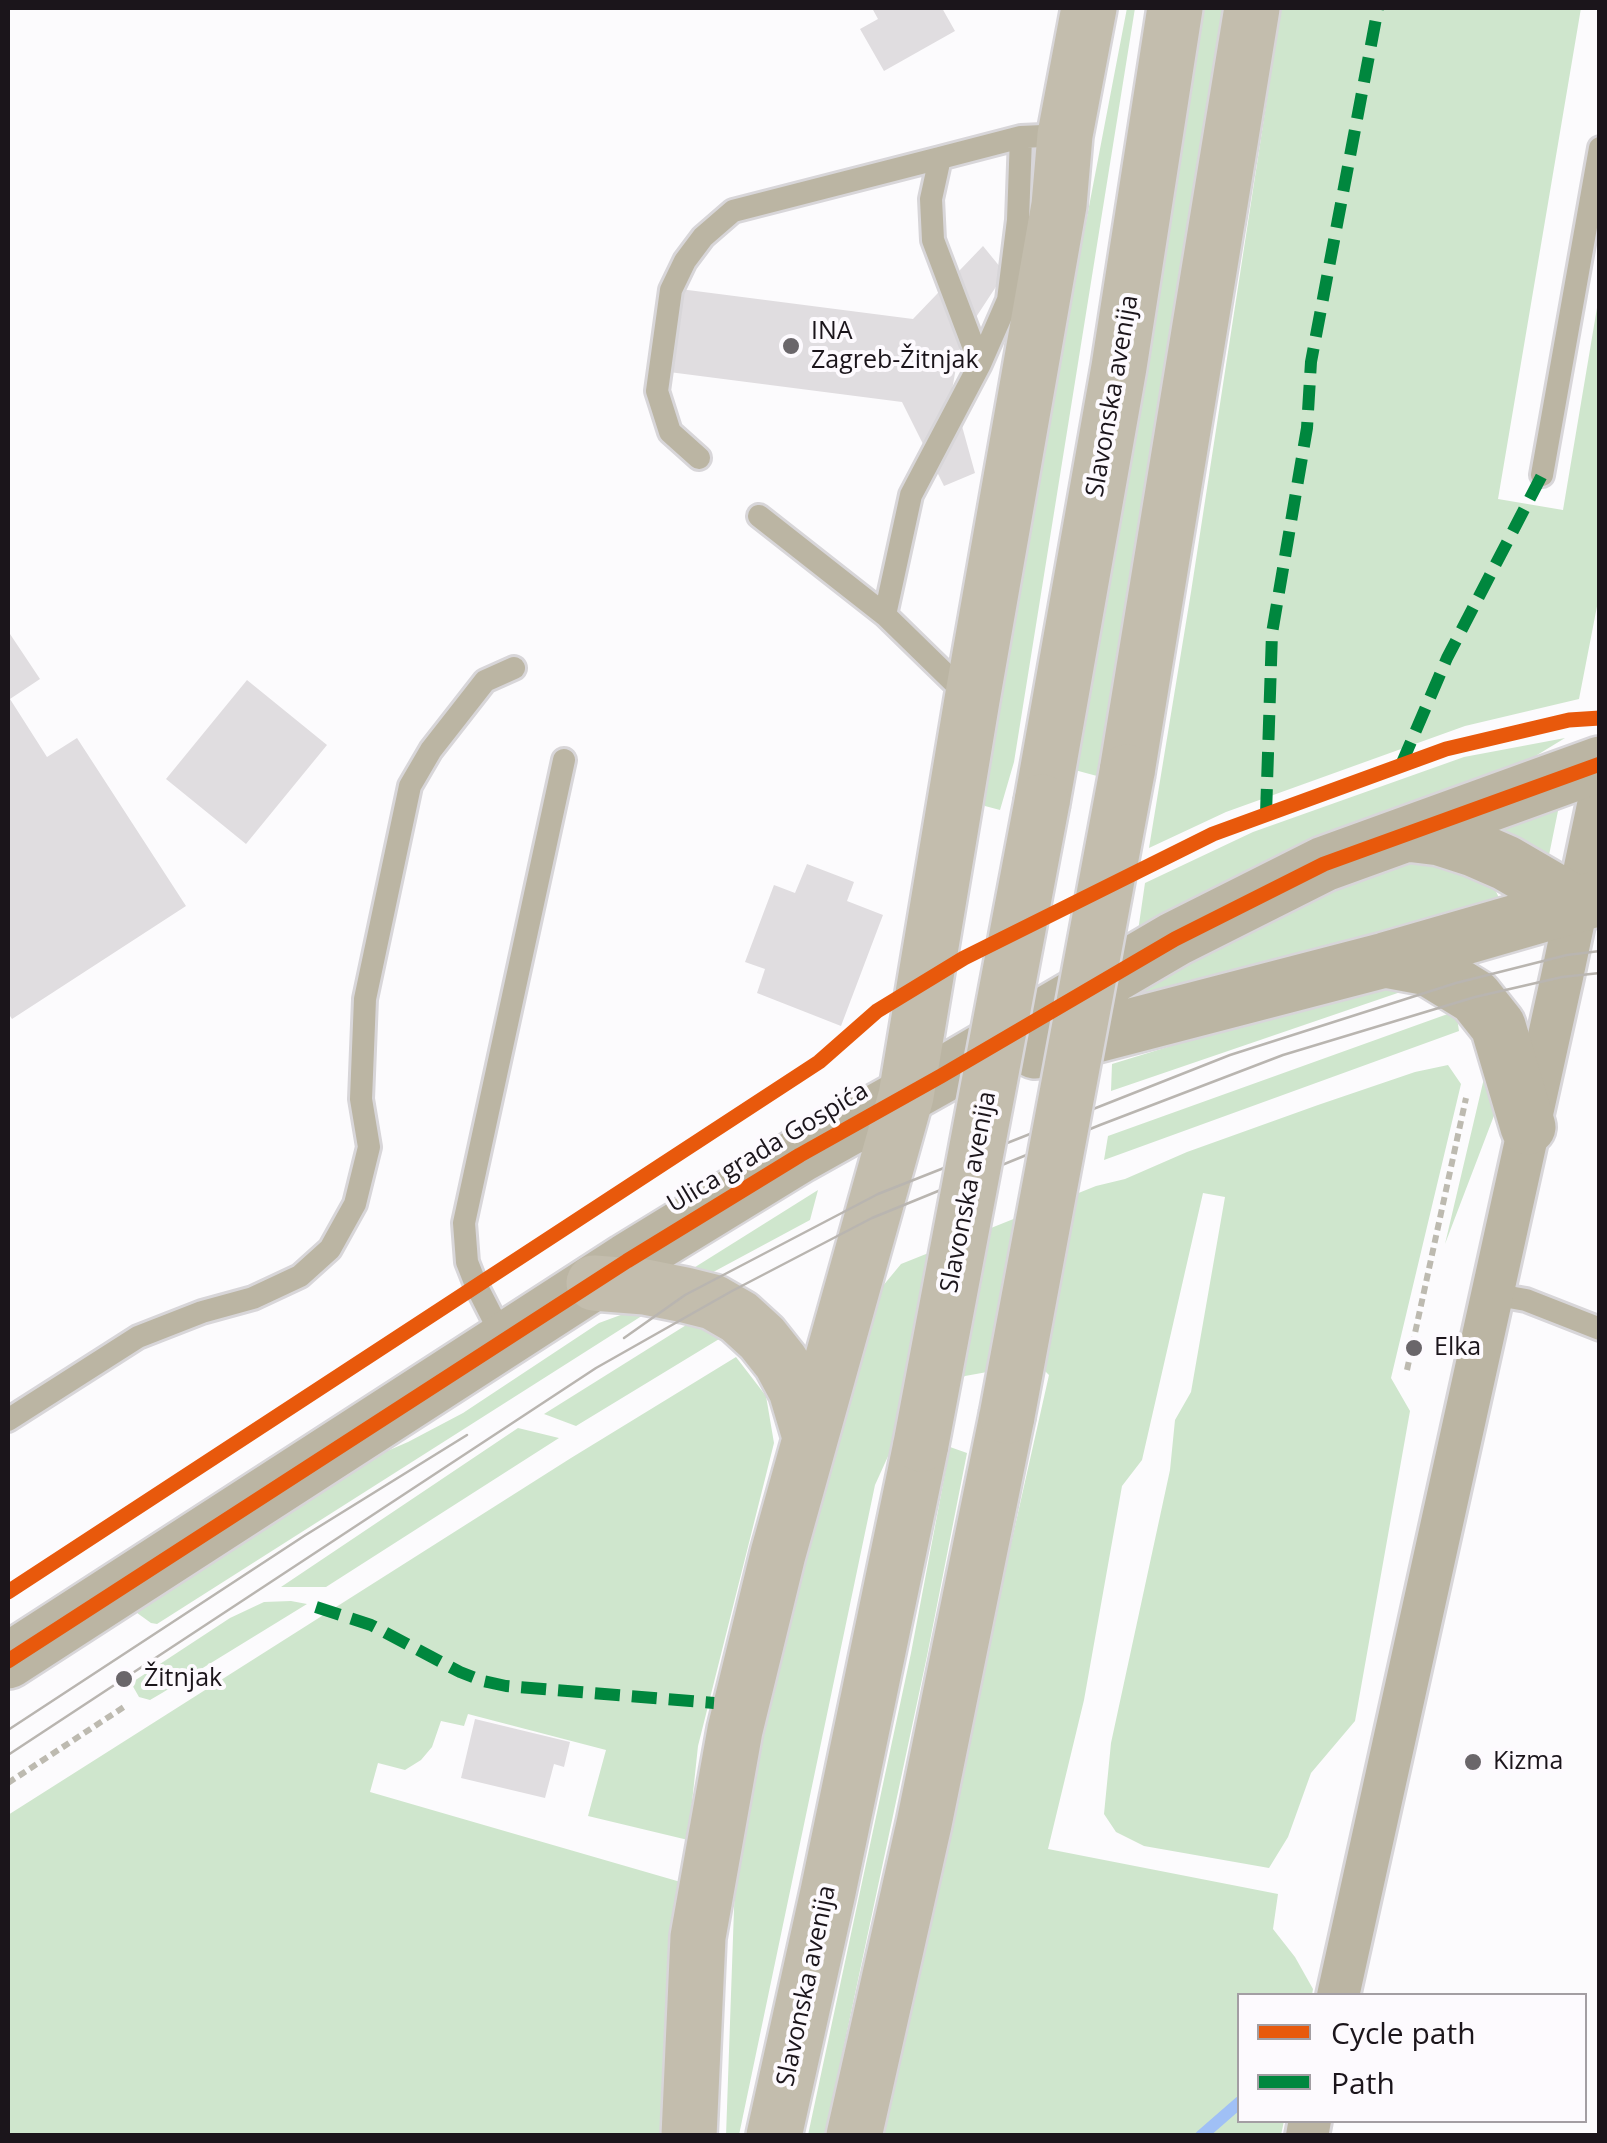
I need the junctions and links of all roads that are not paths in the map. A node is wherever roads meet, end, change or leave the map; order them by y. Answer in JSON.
{"nodes":[{"id":1,"x":1089,"y":8,"type":"edge"},
{"id":2,"x":1176,"y":8,"type":"edge"},
{"id":3,"x":1252,"y":8,"type":"edge"},
{"id":4,"x":1043,"y":136,"type":"junction"},
{"id":5,"x":1600,"y":148,"type":"edge"},
{"id":6,"x":940,"y":158,"type":"junction"},
{"id":7,"x":980,"y":364,"type":"junction"},
{"id":8,"x":699,"y":458,"type":"dead end"},
{"id":9,"x":1542,"y":476,"type":"dead end"},
{"id":10,"x":759,"y":516,"type":"dead end"},
{"id":11,"x":886,"y":615,"type":"junction"},
{"id":12,"x":514,"y":668,"type":"dead end"},
{"id":13,"x":972,"y":700,"type":"junction"},
{"id":14,"x":564,"y":760,"type":"dead end"},
{"id":15,"x":1600,"y":764,"type":"edge"},
{"id":16,"x":1600,"y":796,"type":"edge"},
{"id":17,"x":1406,"y":834,"type":"junction"},
{"id":18,"x":1588,"y":902,"type":"edge"},
{"id":19,"x":1386,"y":960,"type":"junction"},
{"id":20,"x":923,"y":1086,"type":"junction"},
{"id":21,"x":1528,"y":1128,"type":"junction"},
{"id":22,"x":594,"y":1283,"type":"junction"},
{"id":23,"x":1492,"y":1294,"type":"junction"},
{"id":24,"x":1600,"y":1329,"type":"edge"},
{"id":25,"x":504,"y":1340,"type":"junction"},
{"id":26,"x":8,"y":1420,"type":"edge"},
{"id":27,"x":810,"y":1438,"type":"junction"},
{"id":28,"x":8,"y":1661,"type":"edge"},
{"id":29,"x":1339,"y":1993,"type":"edge"},
{"id":30,"x":689,"y":2136,"type":"edge"},
{"id":31,"x":774,"y":2136,"type":"edge"},
{"id":32,"x":854,"y":2136,"type":"edge"}],
"edges":[{"from":1,"to":4,"type":"main road"},
{"from":2,"to":31,"type":"main road","name":"Slavonska avenija","bridge":true},
{"from":3,"to":32,"type":"main road","bridge":true},
{"from":4,"to":6,"type":"lane"},
{"from":4,"to":7,"type":"lane"},
{"from":4,"to":13,"type":"main road"},
{"from":5,"to":9,"type":"lane"},
{"from":6,"to":7,"type":"lane"},
{"from":6,"to":8,"type":"lane"},
{"from":7,"to":11,"type":"lane"},
{"from":10,"to":11,"type":"lane"},
{"from":11,"to":13,"type":"lane"},
{"from":12,"to":26,"type":"lane"},
{"from":13,"to":20,"type":"main road"},
{"from":14,"to":25,"type":"lane"},
{"from":15,"to":17,"type":"street","name":"Ulica grada Gospića"},
{"from":16,"to":18,"type":"street"},
{"from":17,"to":18,"type":"street"},
{"from":17,"to":20,"type":"street","name":"Ulica grada Gospića"},
{"from":18,"to":19,"type":"street","name":"Ulica grada Gospića"},
{"from":18,"to":21,"type":"street"},
{"from":19,"to":20,"type":"street","name":"Ulica grada Gospića"},
{"from":19,"to":21,"type":"street"},
{"from":20,"to":22,"type":"street","name":"Ulica grada Gospića"},
{"from":20,"to":27,"type":"main road"},
{"from":21,"to":23,"type":"street"},
{"from":22,"to":25,"type":"street","name":"Ulica grada Gospića"},
{"from":22,"to":27,"type":"main road"},
{"from":23,"to":24,"type":"lane"},
{"from":23,"to":29,"type":"street"},
{"from":25,"to":28,"type":"street","name":"Ulica grada Gospića"},
{"from":27,"to":30,"type":"main road"}]}
